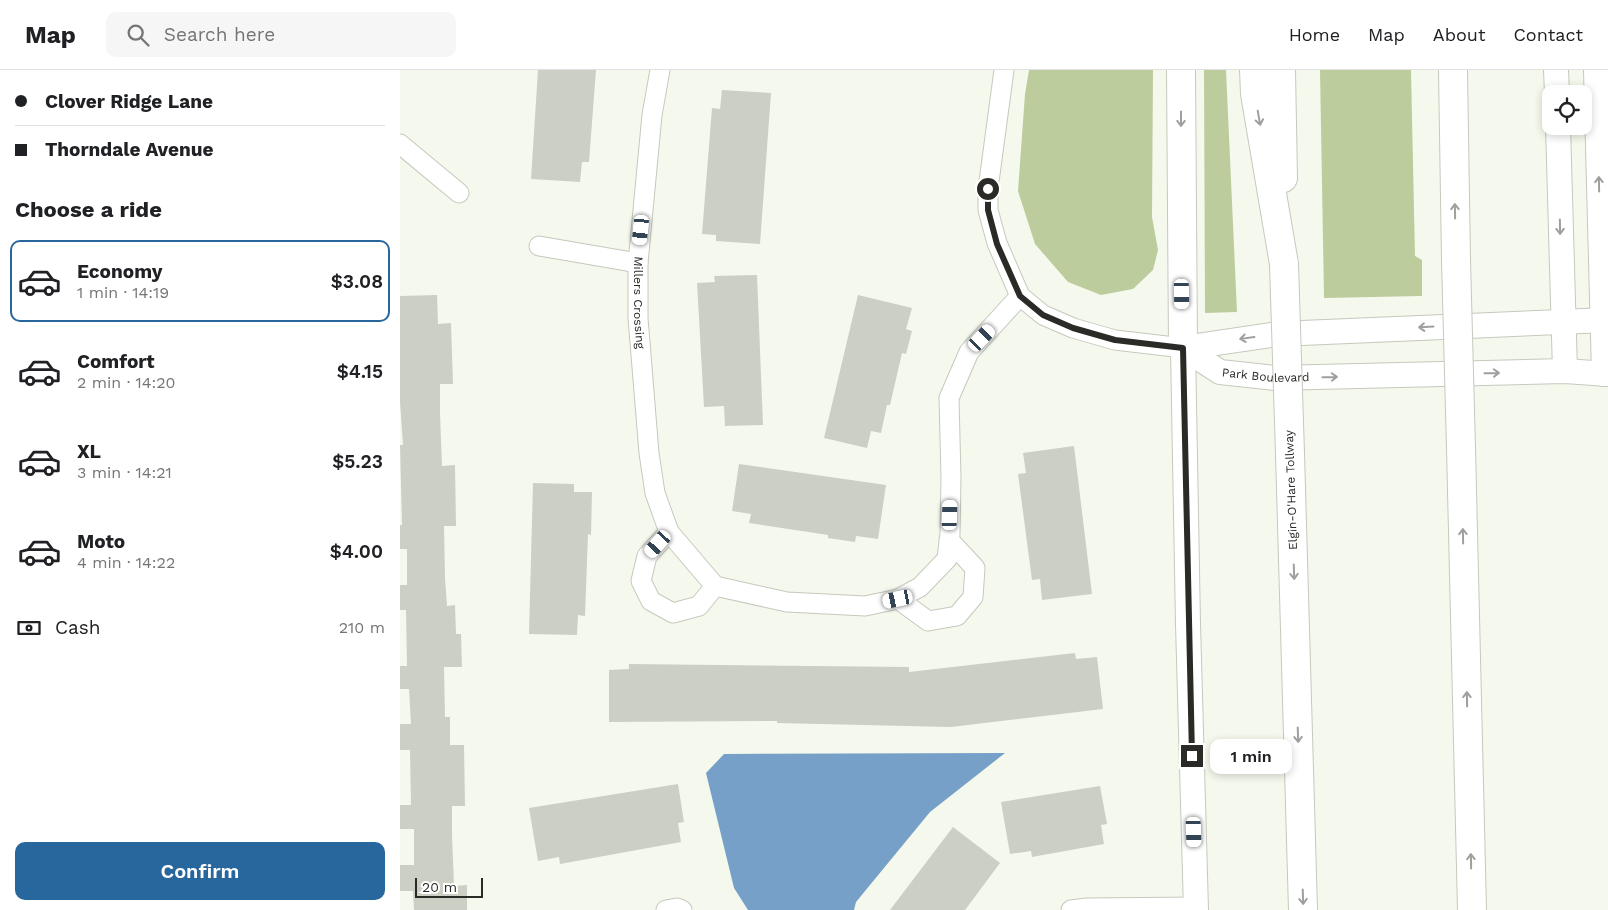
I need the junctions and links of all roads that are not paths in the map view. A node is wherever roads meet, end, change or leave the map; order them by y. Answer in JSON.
{"nodes":[{"id":1,"x":660,"y":70,"type":"edge"},
{"id":2,"x":1004,"y":70,"type":"edge"},
{"id":3,"x":1181,"y":70,"type":"edge"},
{"id":4,"x":1254,"y":70,"type":"edge"},
{"id":5,"x":1281,"y":70,"type":"edge"},
{"id":6,"x":1453,"y":70,"type":"edge"},
{"id":7,"x":1556,"y":70,"type":"edge"},
{"id":8,"x":1596,"y":70,"type":"edge"},
{"id":9,"x":1557,"y":85,"type":"edge"},
{"id":10,"x":1558,"y":135,"type":"edge"},
{"id":11,"x":402,"y":151,"type":"edge"},
{"id":12,"x":459,"y":193,"type":"dead end"},
{"id":13,"x":539,"y":246,"type":"dead end"},
{"id":14,"x":638,"y":263,"type":"junction"},
{"id":15,"x":1284,"y":264,"type":"junction"},
{"id":16,"x":1020,"y":296,"type":"junction"},
{"id":17,"x":1605,"y":320,"type":"edge"},
{"id":18,"x":1562,"y":321,"type":"junction"},
{"id":19,"x":1183,"y":348,"type":"junction"},
{"id":20,"x":1565,"y":372,"type":"junction"},
{"id":21,"x":1606,"y":374,"type":"edge"},
{"id":22,"x":669,"y":532,"type":"junction"},
{"id":23,"x":949,"y":540,"type":"junction"},
{"id":24,"x":715,"y":586,"type":"junction"},
{"id":25,"x":898,"y":599,"type":"junction"},
{"id":26,"x":1196,"y":908,"type":"edge"},
{"id":27,"x":1472,"y":908,"type":"edge"},
{"id":28,"x":666,"y":910,"type":"edge"},
{"id":29,"x":682,"y":910,"type":"edge"},
{"id":30,"x":1071,"y":910,"type":"edge"},
{"id":31,"x":1303,"y":910,"type":"edge"}],
"edges":[{"from":1,"to":14,"type":"street","name":"Millers Crossing"},
{"from":2,"to":16,"type":"street"},
{"from":3,"to":19,"type":"highway","one_way":true},
{"from":4,"to":15,"type":"highway","one_way":true},
{"from":5,"to":15,"type":"highway","name":"Elgin-O'Hare Tollway"},
{"from":27,"to":6,"type":"highway","one_way":true,"bridge":true},
{"from":7,"to":9,"type":"street"},
{"from":17,"to":8,"type":"street","one_way":true},
{"from":10,"to":18,"type":"street","one_way":true},
{"from":11,"to":12,"type":"street"},
{"from":13,"to":14,"type":"street"},
{"from":14,"to":22,"type":"street","name":"Millers Crossing"},
{"from":15,"to":31,"type":"highway","name":"Elgin-O'Hare Tollway","one_way":true,"bridge":true},
{"from":16,"to":19,"type":"street"},
{"from":16,"to":23,"type":"street"},
{"from":17,"to":18,"type":"street"},
{"from":17,"to":21,"type":"street"},
{"from":18,"to":19,"type":"street","one_way":true},
{"from":18,"to":20,"type":"street"},
{"from":19,"to":20,"type":"street","name":"Park Boulevard","one_way":true},
{"from":19,"to":26,"type":"street"},
{"from":20,"to":21,"type":"street","name":"Park Boulevard"},
{"from":22,"to":24,"type":"street","name":"Millers Crossing"},
{"from":22,"to":24,"type":"street"},
{"from":23,"to":25,"type":"street"},
{"from":23,"to":25,"type":"street"},
{"from":24,"to":25,"type":"street"},
{"from":26,"to":30,"type":"street"},
{"from":28,"to":29,"type":"street"}]}
